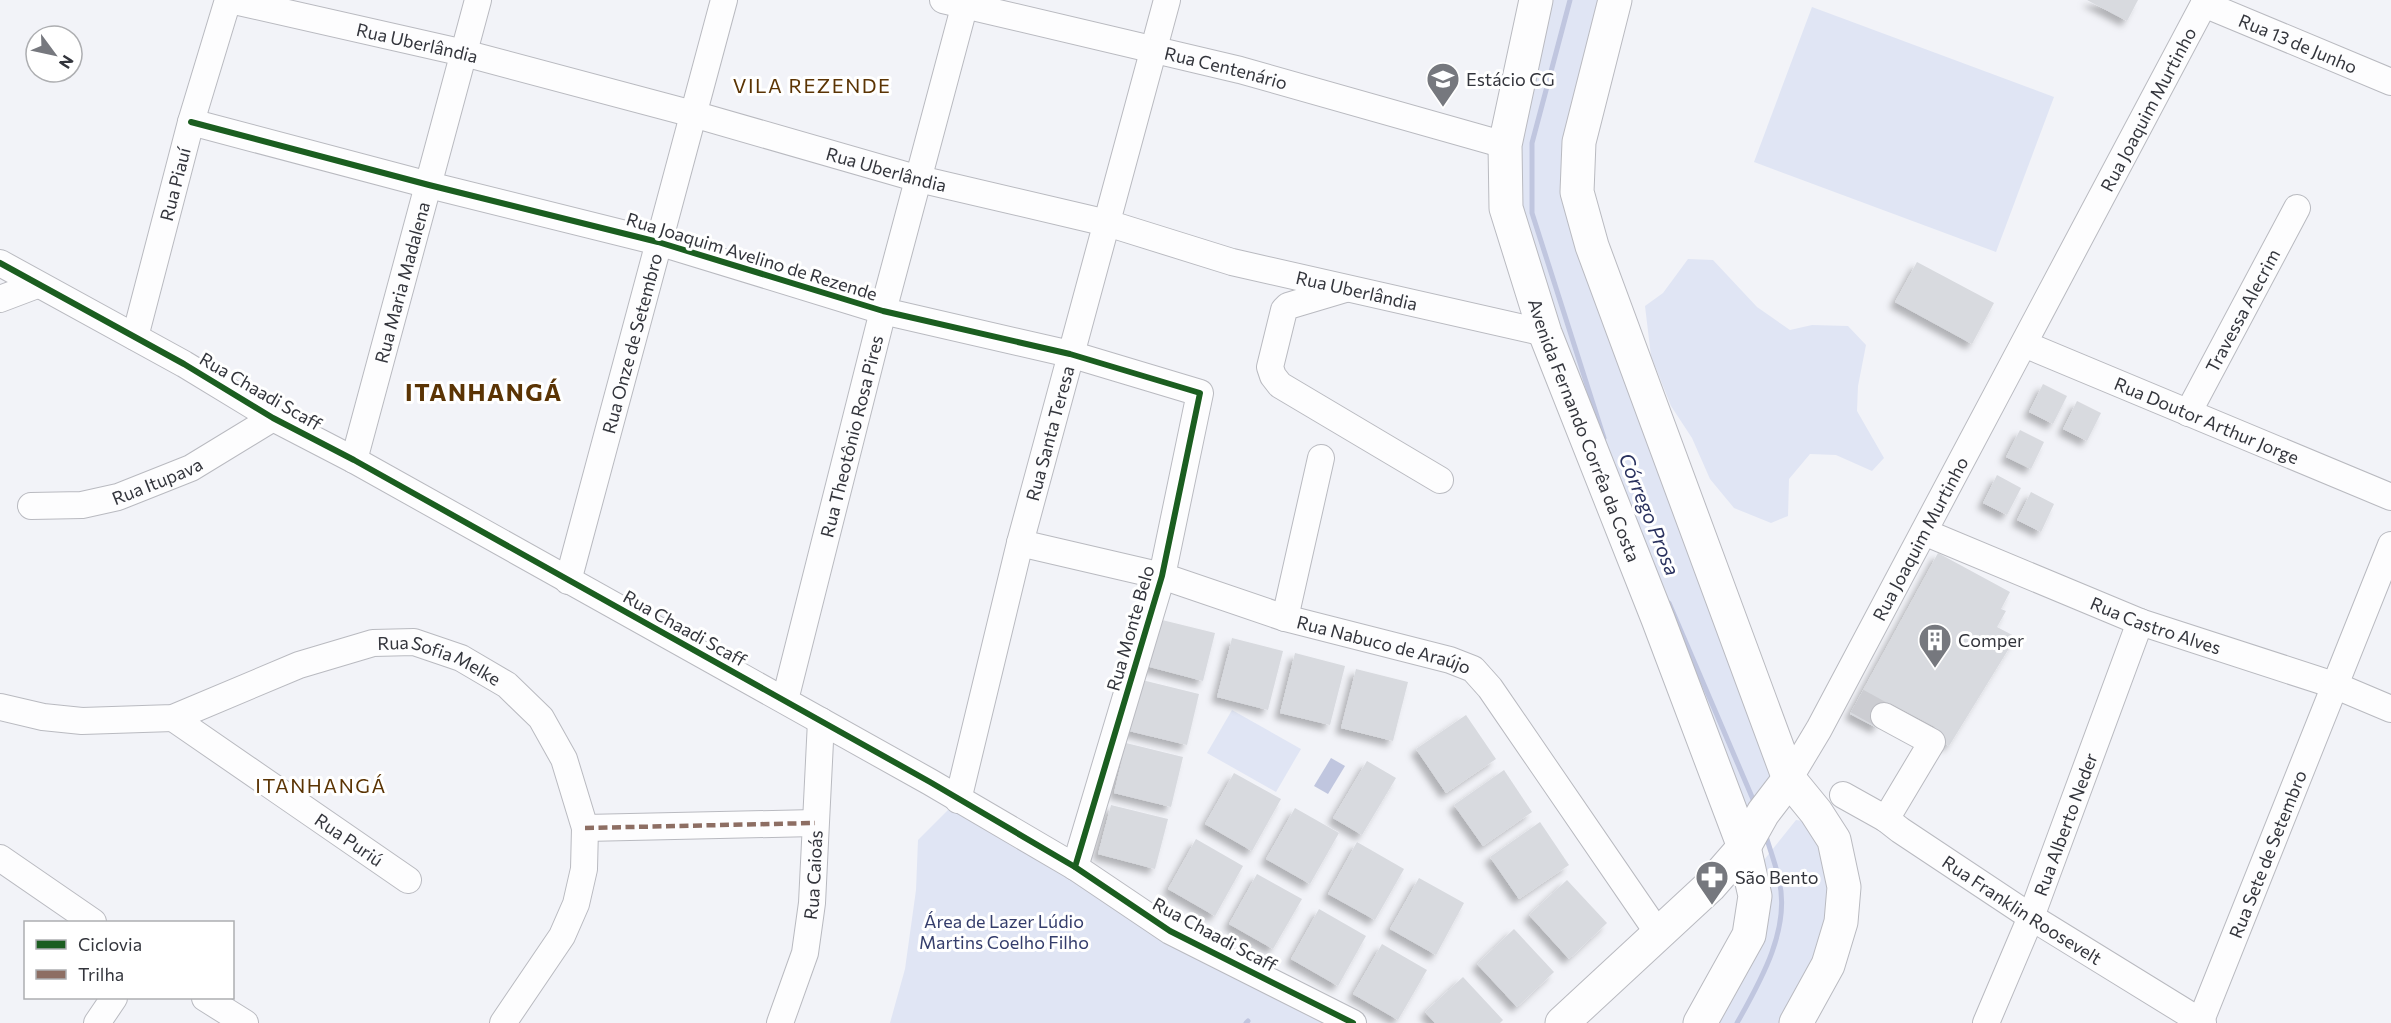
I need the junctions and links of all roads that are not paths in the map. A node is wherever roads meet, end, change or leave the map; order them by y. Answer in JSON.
{"nodes":[{"id":1,"x":229,"y":0,"type":"edge"},
{"id":2,"x":478,"y":0,"type":"edge"},
{"id":3,"x":724,"y":0,"type":"edge"},
{"id":4,"x":1167,"y":0,"type":"edge"},
{"id":5,"x":1536,"y":0,"type":"edge"},
{"id":6,"x":1615,"y":0,"type":"edge"},
{"id":7,"x":958,"y":2,"type":"edge"},
{"id":8,"x":2205,"y":2,"type":"edge"},
{"id":9,"x":1153,"y":50,"type":"junction"},
{"id":10,"x":464,"y":53,"type":"junction"},
{"id":11,"x":2391,"y":82,"type":"edge"},
{"id":12,"x":693,"y":114,"type":"junction"},
{"id":13,"x":191,"y":122,"type":"junction"},
{"id":14,"x":1505,"y":145,"type":"junction"},
{"id":15,"x":919,"y":179,"type":"junction"},
{"id":16,"x":429,"y":185,"type":"junction"},
{"id":17,"x":2297,"y":208,"type":"dead end"},
{"id":18,"x":1107,"y":223,"type":"junction"},
{"id":19,"x":658,"y":242,"type":"junction"},
{"id":20,"x":0,"y":263,"type":"edge"},
{"id":21,"x":37,"y":285,"type":"junction"},
{"id":22,"x":1348,"y":288,"type":"junction"},
{"id":23,"x":0,"y":299,"type":"edge"},
{"id":24,"x":883,"y":310,"type":"junction"},
{"id":25,"x":1545,"y":333,"type":"junction"},
{"id":26,"x":135,"y":337,"type":"junction"},
{"id":27,"x":2024,"y":344,"type":"junction"},
{"id":28,"x":1070,"y":354,"type":"junction"},
{"id":29,"x":1200,"y":393,"type":"joint"},
{"id":30,"x":2188,"y":413,"type":"junction"},
{"id":31,"x":273,"y":418,"type":"junction"},
{"id":32,"x":1321,"y":458,"type":"dead end"},
{"id":33,"x":354,"y":460,"type":"junction"},
{"id":34,"x":1440,"y":480,"type":"dead end"},
{"id":35,"x":2391,"y":497,"type":"edge"},
{"id":36,"x":31,"y":506,"type":"dead end"},
{"id":37,"x":1924,"y":532,"type":"junction"},
{"id":38,"x":1020,"y":543,"type":"junction"},
{"id":39,"x":2391,"y":545,"type":"edge"},
{"id":40,"x":1162,"y":576,"type":"junction"},
{"id":41,"x":567,"y":581,"type":"junction"},
{"id":42,"x":1285,"y":618,"type":"junction"},
{"id":43,"x":2140,"y":622,"type":"junction"},
{"id":44,"x":2334,"y":685,"type":"junction"},
{"id":45,"x":784,"y":700,"type":"junction"},
{"id":46,"x":0,"y":707,"type":"edge"},
{"id":47,"x":2391,"y":709,"type":"edge"},
{"id":48,"x":1884,"y":716,"type":"tunnel mouth"},
{"id":49,"x":173,"y":718,"type":"junction"},
{"id":50,"x":821,"y":721,"type":"junction"},
{"id":51,"x":1786,"y":783,"type":"junction"},
{"id":52,"x":1843,"y":795,"type":"dead end"},
{"id":53,"x":958,"y":800,"type":"junction"},
{"id":54,"x":1886,"y":819,"type":"junction"},
{"id":55,"x":815,"y":823,"type":"junction"},
{"id":56,"x":585,"y":828,"type":"junction"},
{"id":57,"x":1749,"y":838,"type":"junction"},
{"id":58,"x":0,"y":858,"type":"edge"},
{"id":59,"x":1075,"y":867,"type":"junction"},
{"id":60,"x":408,"y":880,"type":"dead end"},
{"id":61,"x":2031,"y":917,"type":"junction"},
{"id":62,"x":92,"y":921,"type":"edge"},
{"id":63,"x":1658,"y":933,"type":"junction"},
{"id":64,"x":113,"y":999,"type":"edge"},
{"id":65,"x":208,"y":999,"type":"edge"},
{"id":66,"x":97,"y":1023,"type":"edge"},
{"id":67,"x":245,"y":1023,"type":"edge"},
{"id":68,"x":503,"y":1023,"type":"edge"},
{"id":69,"x":780,"y":1023,"type":"edge"},
{"id":70,"x":1353,"y":1023,"type":"edge"},
{"id":71,"x":1562,"y":1023,"type":"edge"},
{"id":72,"x":1700,"y":1023,"type":"edge"},
{"id":73,"x":1796,"y":1023,"type":"edge"},
{"id":74,"x":1986,"y":1023,"type":"edge"},
{"id":75,"x":2201,"y":1023,"type":"edge"}],
"edges":[{"from":1,"to":10,"type":"street","name":"Rua Uberlândia"},
{"from":1,"to":13,"type":"street","name":"Rua Piauí"},
{"from":2,"to":10,"type":"street","name":"Rua Maria Madalena"},
{"from":3,"to":12,"type":"street","name":"Rua Onze de Setembro"},
{"from":4,"to":9,"type":"street","name":"Rua Santa Teresa"},
{"from":5,"to":14,"type":"main road","name":"Avenida Fernando Corrêa da Costa"},
{"from":6,"to":51,"type":"main road"},
{"from":7,"to":9,"type":"street","name":"Rua Centenário"},
{"from":7,"to":15,"type":"street","name":"Rua Theotônio Rosa Pires"},
{"from":8,"to":11,"type":"street","name":"Rua 13 de Junho"},
{"from":8,"to":27,"type":"street","name":"Rua Joaquim Murtinho"},
{"from":9,"to":14,"type":"street","name":"Rua Centenário"},
{"from":9,"to":18,"type":"street","name":"Rua Santa Teresa"},
{"from":10,"to":12,"type":"street","name":"Rua Uberlândia"},
{"from":10,"to":16,"type":"street","name":"Rua Maria Madalena"},
{"from":12,"to":15,"type":"street","name":"Rua Uberlândia"},
{"from":12,"to":19,"type":"street","name":"Rua Onze de Setembro"},
{"from":13,"to":16,"type":"street","name":"Rua Joaquim Avelino de Rezende"},
{"from":13,"to":26,"type":"street","name":"Rua Piauí"},
{"from":14,"to":25,"type":"main road","name":"Avenida Fernando Corrêa da Costa"},
{"from":15,"to":18,"type":"street","name":"Rua Uberlândia"},
{"from":15,"to":24,"type":"street","name":"Rua Theotônio Rosa Pires"},
{"from":16,"to":19,"type":"street","name":"Rua Joaquim Avelino de Rezende"},
{"from":16,"to":33,"type":"street","name":"Rua Maria Madalena"},
{"from":17,"to":30,"type":"street","name":"Travessa Alecrim"},
{"from":18,"to":22,"type":"street","name":"Rua Uberlândia"},
{"from":18,"to":28,"type":"street","name":"Rua Santa Teresa"},
{"from":19,"to":24,"type":"street","name":"Rua Joaquim Avelino de Rezende"},
{"from":19,"to":41,"type":"street","name":"Rua Onze de Setembro"},
{"from":20,"to":21,"type":"street","name":"Rua Chaadi Scaff"},
{"from":21,"to":23,"type":"street"},
{"from":21,"to":26,"type":"street","name":"Rua Chaadi Scaff"},
{"from":22,"to":25,"type":"street","name":"Rua Uberlândia"},
{"from":22,"to":34,"type":"street"},
{"from":24,"to":28,"type":"street","name":"Rua Joaquim Avelino de Rezende"},
{"from":24,"to":45,"type":"street","name":"Rua Theotônio Rosa Pires"},
{"from":25,"to":57,"type":"main road","name":"Avenida Fernando Corrêa da Costa"},
{"from":26,"to":31,"type":"street","name":"Rua Chaadi Scaff"},
{"from":27,"to":30,"type":"street","name":"Rua Doutor Arthur Jorge"},
{"from":27,"to":37,"type":"street","name":"Rua Joaquim Murtinho"},
{"from":28,"to":29,"type":"street","name":"Rua Joaquim Avelino de Rezende"},
{"from":28,"to":38,"type":"street","name":"Rua Santa Teresa"},
{"from":29,"to":40,"type":"street","name":"Rua Monte Belo"},
{"from":30,"to":35,"type":"street","name":"Rua Doutor Arthur Jorge"},
{"from":31,"to":33,"type":"street","name":"Rua Chaadi Scaff"},
{"from":31,"to":36,"type":"street","name":"Rua Itupava"},
{"from":32,"to":42,"type":"street"},
{"from":33,"to":41,"type":"street","name":"Rua Chaadi Scaff"},
{"from":37,"to":43,"type":"street","name":"Rua Castro Alves"},
{"from":37,"to":51,"type":"street","name":"Rua Joaquim Murtinho"},
{"from":38,"to":40,"type":"street","name":"Rua Nabuco de Araújo"},
{"from":38,"to":53,"type":"street","name":"Rua Santa Teresa"},
{"from":39,"to":44,"type":"street","name":"Rua Sete de Setembro"},
{"from":40,"to":42,"type":"street","name":"Rua Nabuco de Araújo"},
{"from":40,"to":59,"type":"street","name":"Rua Monte Belo"},
{"from":41,"to":45,"type":"street","name":"Rua Chaadi Scaff"},
{"from":42,"to":63,"type":"street","name":"Rua Nabuco de Araújo"},
{"from":43,"to":44,"type":"street","name":"Rua Castro Alves"},
{"from":43,"to":61,"type":"street","name":"Rua Alberto Neder"},
{"from":44,"to":47,"type":"street","name":"Rua Castro Alves"},
{"from":44,"to":75,"type":"street","name":"Rua Sete de Setembro"},
{"from":45,"to":50,"type":"street","name":"Rua Chaadi Scaff"},
{"from":46,"to":49,"type":"street","name":"Rua Sofia Melke"},
{"from":48,"to":54,"type":"street"},
{"from":49,"to":56,"type":"street","name":"Rua Sofia Melke"},
{"from":49,"to":60,"type":"street","name":"Rua Puriú"},
{"from":50,"to":53,"type":"street","name":"Rua Chaadi Scaff"},
{"from":50,"to":55,"type":"street","name":"Rua Caioás"},
{"from":51,"to":57,"type":"main road","name":"Rua Joaquim Murtinho"},
{"from":51,"to":73,"type":"main road"},
{"from":52,"to":54,"type":"street","name":"Rua Franklin Roosevelt"},
{"from":53,"to":59,"type":"street","name":"Rua Chaadi Scaff"},
{"from":54,"to":61,"type":"street","name":"Rua Franklin Roosevelt"},
{"from":55,"to":56,"type":"street"},
{"from":55,"to":69,"type":"street","name":"Rua Caioás"},
{"from":56,"to":68,"type":"street","name":"Rua Sofia Melke"},
{"from":57,"to":63,"type":"main road","name":"Rua Joaquim Murtinho"},
{"from":57,"to":72,"type":"main road","name":"Avenida Fernando Corrêa da Costa"},
{"from":58,"to":62,"type":"street"},
{"from":59,"to":70,"type":"street","name":"Rua Chaadi Scaff"},
{"from":61,"to":74,"type":"street","name":"Rua Alberto Neder"},
{"from":61,"to":75,"type":"street","name":"Rua Franklin Roosevelt"},
{"from":63,"to":71,"type":"main road","name":"Rua Joaquim Murtinho"},
{"from":64,"to":66,"type":"street"},
{"from":65,"to":67,"type":"street"}]}
